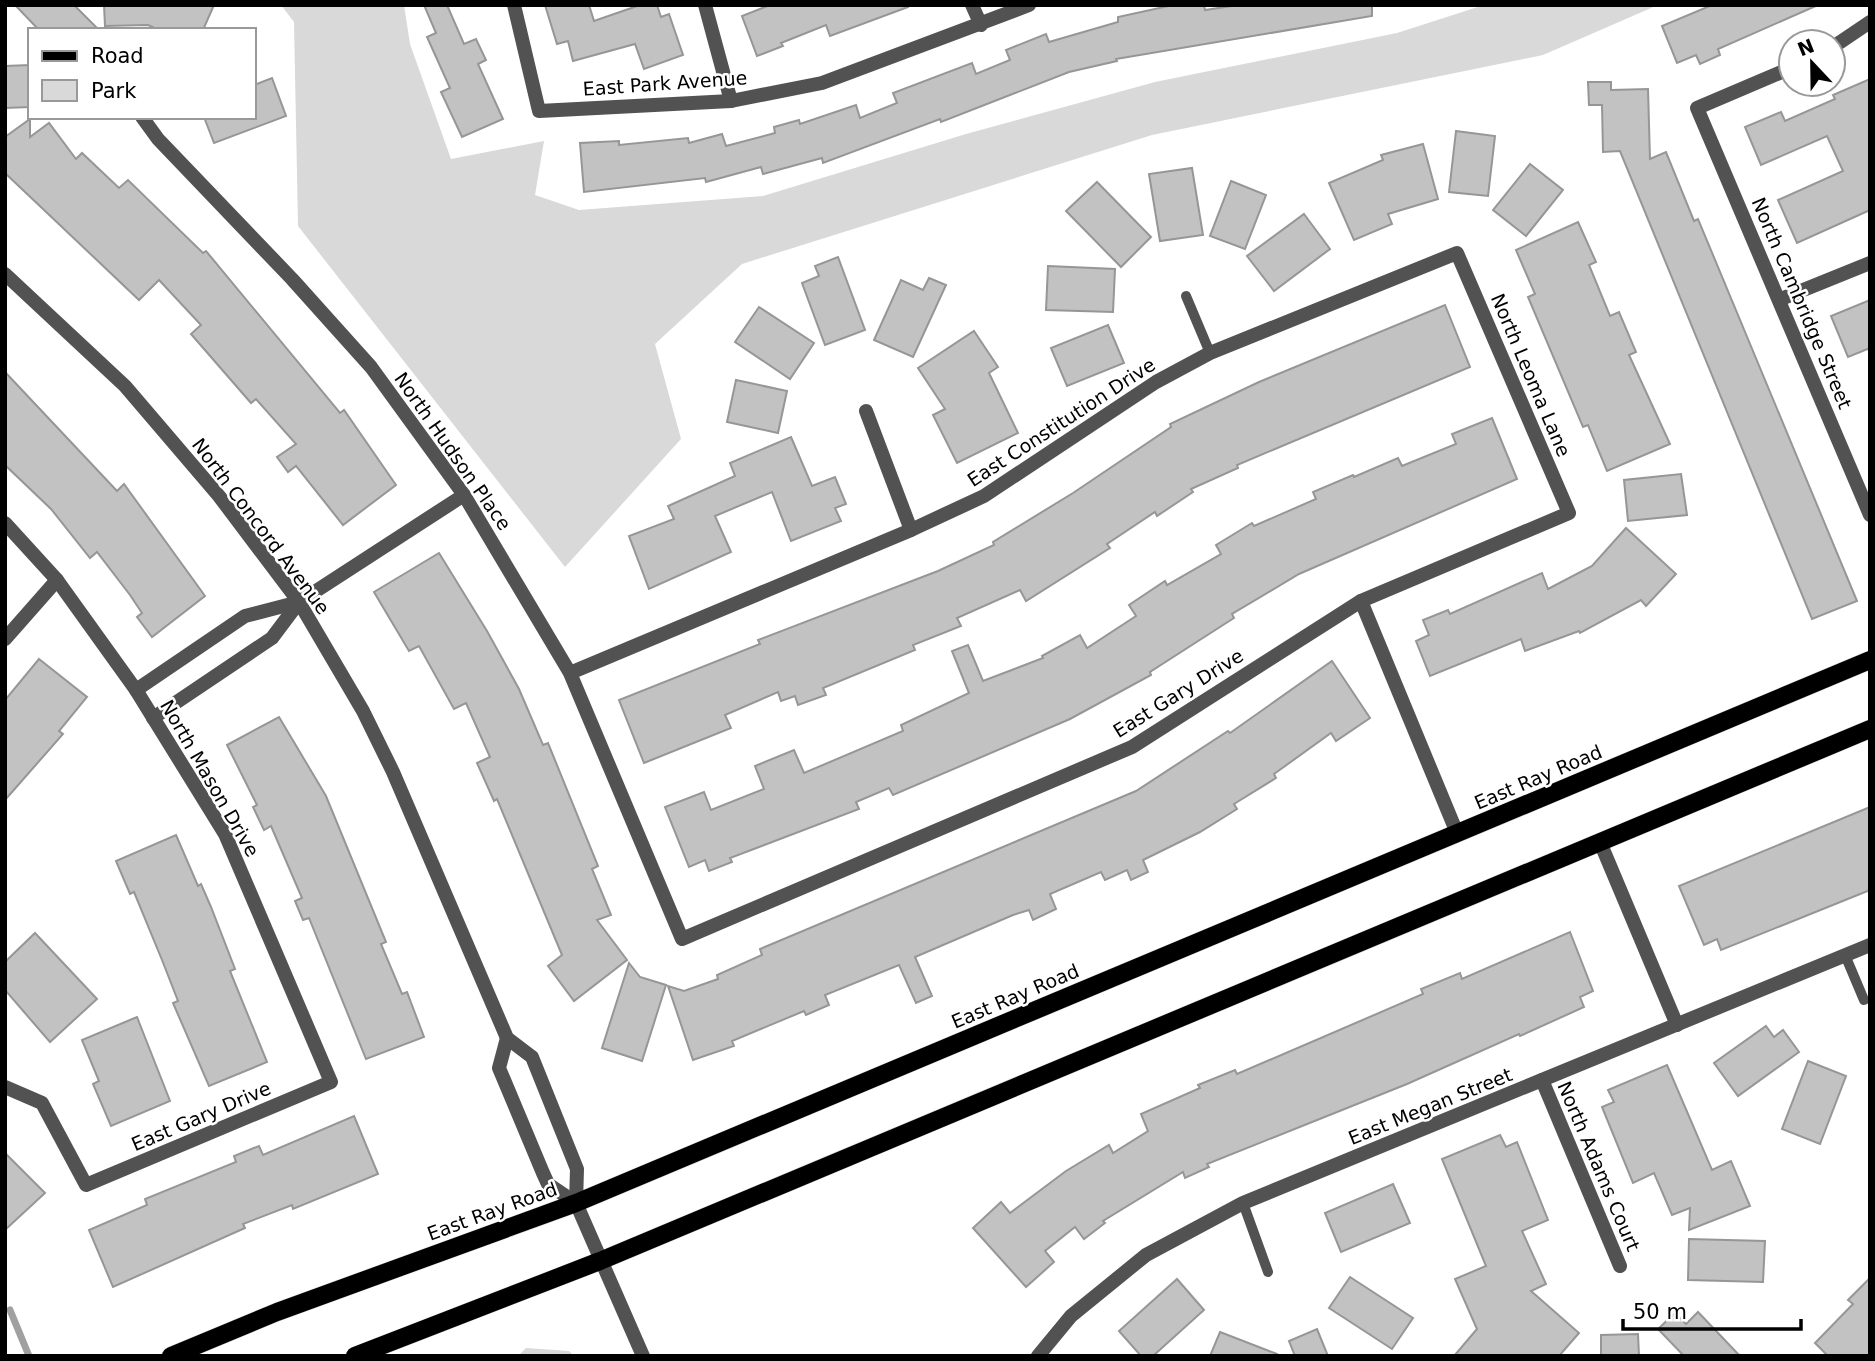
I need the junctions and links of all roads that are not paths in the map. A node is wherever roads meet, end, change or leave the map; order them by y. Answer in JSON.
{"nodes":[{"id":1,"x":514,"y":5,"type":"edge"},
{"id":2,"x":705,"y":5,"type":"edge"},
{"id":3,"x":972,"y":5,"type":"edge"},
{"id":4,"x":1029,"y":5,"type":"edge"},
{"id":5,"x":1870,"y":22,"type":"edge"},
{"id":6,"x":981,"y":25,"type":"junction"},
{"id":7,"x":1847,"y":38,"type":"edge"},
{"id":8,"x":1777,"y":74,"type":"edge"},
{"id":9,"x":731,"y":101,"type":"junction"},
{"id":10,"x":143,"y":119,"type":"edge"},
{"id":11,"x":1457,"y":253,"type":"joint"},
{"id":12,"x":1870,"y":262,"type":"edge"},
{"id":13,"x":5,"y":274,"type":"edge"},
{"id":14,"x":1186,"y":296,"type":"dead end"},
{"id":15,"x":1781,"y":299,"type":"junction"},
{"id":16,"x":1210,"y":353,"type":"junction"},
{"id":17,"x":866,"y":411,"type":"dead end"},
{"id":18,"x":1864,"y":484,"type":"edge"},
{"id":19,"x":464,"y":495,"type":"junction"},
{"id":20,"x":1569,"y":513,"type":"joint"},
{"id":21,"x":1870,"y":515,"type":"edge"},
{"id":22,"x":5,"y":523,"type":"edge"},
{"id":23,"x":911,"y":530,"type":"junction"},
{"id":24,"x":57,"y":580,"type":"junction"},
{"id":25,"x":1361,"y":601,"type":"junction"},
{"id":26,"x":299,"y":602,"type":"junction"},
{"id":27,"x":5,"y":639,"type":"edge"},
{"id":28,"x":1870,"y":660,"type":"edge"},
{"id":29,"x":570,"y":673,"type":"junction"},
{"id":30,"x":136,"y":690,"type":"junction"},
{"id":31,"x":153,"y":718,"type":"junction"},
{"id":32,"x":1870,"y":729,"type":"edge"},
{"id":33,"x":1457,"y":834,"type":"junction"},
{"id":34,"x":1600,"y":842,"type":"junction"},
{"id":35,"x":682,"y":939,"type":"joint"},
{"id":36,"x":1870,"y":945,"type":"edge"},
{"id":37,"x":1846,"y":955,"type":"junction"},
{"id":38,"x":1864,"y":1000,"type":"dead end"},
{"id":39,"x":1677,"y":1025,"type":"junction"},
{"id":40,"x":507,"y":1038,"type":"junction"},
{"id":41,"x":1542,"y":1080,"type":"junction"},
{"id":42,"x":331,"y":1082,"type":"joint"},
{"id":43,"x":5,"y":1087,"type":"edge"},
{"id":44,"x":576,"y":1203,"type":"junction"},
{"id":45,"x":1243,"y":1203,"type":"junction"},
{"id":46,"x":600,"y":1261,"type":"junction"},
{"id":47,"x":1620,"y":1266,"type":"dead end"},
{"id":48,"x":1268,"y":1272,"type":"dead end"},
{"id":49,"x":171,"y":1356,"type":"edge"},
{"id":50,"x":355,"y":1356,"type":"edge"},
{"id":51,"x":643,"y":1356,"type":"edge"},
{"id":52,"x":1038,"y":1356,"type":"edge"}],
"edges":[{"from":1,"to":9,"type":"street","name":"East Park Avenue"},
{"from":2,"to":9,"type":"street"},
{"from":3,"to":6,"type":"street"},
{"from":4,"to":6,"type":"street","name":"East Park Avenue"},
{"from":5,"to":7,"type":"street"},
{"from":6,"to":9,"type":"street","name":"East Park Avenue"},
{"from":8,"to":15,"type":"street","name":"North Cambridge Street"},
{"from":10,"to":19,"type":"street","name":"North Hudson Place"},
{"from":11,"to":16,"type":"street","name":"East Constitution Drive"},
{"from":11,"to":20,"type":"street","name":"North Leoma Lane"},
{"from":12,"to":15,"type":"street"},
{"from":13,"to":26,"type":"street","name":"North Concord Avenue"},
{"from":14,"to":16,"type":"lane"},
{"from":15,"to":18,"type":"street","name":"North Cambridge Street"},
{"from":16,"to":23,"type":"street","name":"East Constitution Drive"},
{"from":17,"to":23,"type":"street"},
{"from":18,"to":21,"type":"street","name":"North Cambridge Street"},
{"from":19,"to":26,"type":"street"},
{"from":19,"to":29,"type":"street","name":"North Hudson Place"},
{"from":20,"to":25,"type":"street","name":"East Gary Drive"},
{"from":22,"to":24,"type":"street","name":"North Mason Drive"},
{"from":23,"to":29,"type":"street","name":"East Constitution Drive"},
{"from":24,"to":27,"type":"street"},
{"from":24,"to":30,"type":"street","name":"North Mason Drive"},
{"from":25,"to":33,"type":"street"},
{"from":25,"to":35,"type":"street","name":"East Gary Drive"},
{"from":26,"to":30,"type":"street"},
{"from":26,"to":31,"type":"street"},
{"from":26,"to":40,"type":"street","name":"North Concord Avenue"},
{"from":28,"to":33,"type":"main road","name":"East Ray Road"},
{"from":29,"to":35,"type":"street","name":"North Hudson Place"},
{"from":30,"to":31,"type":"street","name":"North Mason Drive"},
{"from":31,"to":42,"type":"street","name":"North Mason Drive"},
{"from":32,"to":34,"type":"main road"},
{"from":33,"to":44,"type":"main road","name":"East Ray Road"},
{"from":34,"to":39,"type":"street"},
{"from":34,"to":46,"type":"main road"},
{"from":36,"to":37,"type":"street","name":"East Megan Street"},
{"from":37,"to":38,"type":"lane"},
{"from":37,"to":39,"type":"street","name":"East Megan Street"},
{"from":39,"to":41,"type":"street","name":"East Megan Street"},
{"from":40,"to":44,"type":"street","name":"North Concord Avenue"},
{"from":40,"to":44,"type":"street"},
{"from":41,"to":45,"type":"street","name":"East Megan Street"},
{"from":41,"to":47,"type":"street","name":"North Adams Court"},
{"from":42,"to":43,"type":"street","name":"East Gary Drive"},
{"from":44,"to":46,"type":"street","name":"North Concord Avenue"},
{"from":44,"to":49,"type":"main road","name":"East Ray Road"},
{"from":45,"to":48,"type":"lane"},
{"from":45,"to":52,"type":"street","name":"East Megan Street"},
{"from":46,"to":50,"type":"main road"},
{"from":46,"to":51,"type":"street","name":"North Concord Avenue"}]}
